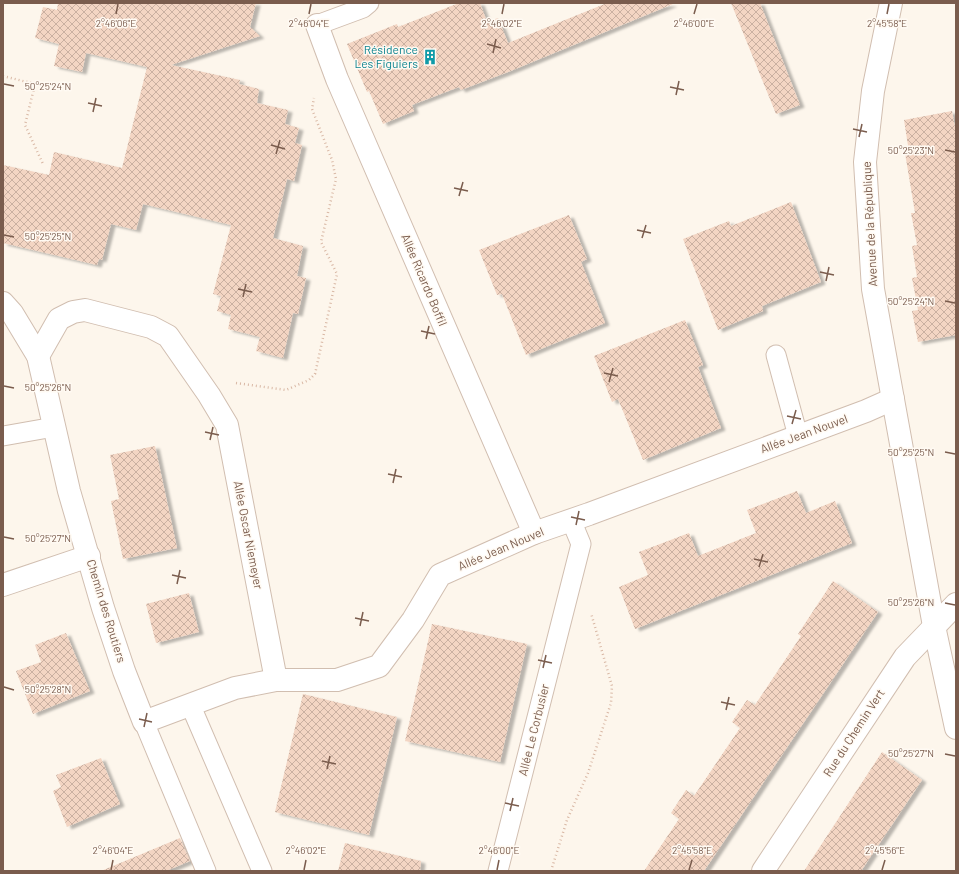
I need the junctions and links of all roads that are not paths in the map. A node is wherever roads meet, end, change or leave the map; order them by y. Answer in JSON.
{"nodes":[{"id":1,"x":369,"y":3,"type":"edge"},
{"id":2,"x":891,"y":3,"type":"edge"},
{"id":3,"x":317,"y":25,"type":"joint"},
{"id":4,"x":3,"y":303,"type":"edge"},
{"id":5,"x":776,"y":355,"type":"dead end"},
{"id":6,"x":38,"y":356,"type":"junction"},
{"id":7,"x":893,"y":399,"type":"junction"},
{"id":8,"x":54,"y":427,"type":"junction"},
{"id":9,"x":3,"y":436,"type":"edge"},
{"id":10,"x":798,"y":436,"type":"junction"},
{"id":11,"x":571,"y":520,"type":"junction"},
{"id":12,"x":534,"y":533,"type":"junction"},
{"id":13,"x":89,"y":556,"type":"junction"},
{"id":14,"x":3,"y":585,"type":"edge"},
{"id":15,"x":956,"y":604,"type":"edge"},
{"id":16,"x":934,"y":626,"type":"junction"},
{"id":17,"x":276,"y":680,"type":"junction"},
{"id":18,"x":190,"y":704,"type":"junction"},
{"id":19,"x":144,"y":722,"type":"junction"},
{"id":20,"x":956,"y":728,"type":"edge"},
{"id":21,"x":206,"y":871,"type":"edge"},
{"id":22,"x":262,"y":871,"type":"edge"},
{"id":23,"x":498,"y":871,"type":"edge"},
{"id":24,"x":763,"y":871,"type":"edge"}],
"edges":[{"from":1,"to":3,"type":"lane"},
{"from":2,"to":7,"type":"street","name":"Avenue de la République"},
{"from":3,"to":12,"type":"street","name":"Allée Ricardo Boffil"},
{"from":4,"to":6,"type":"street","name":"Chemin des Routiers"},
{"from":5,"to":10,"type":"lane"},
{"from":6,"to":8,"type":"street","name":"Chemin des Routiers"},
{"from":6,"to":17,"type":"street","name":"Allée Oscar Niemeyer"},
{"from":7,"to":10,"type":"street","name":"Allée Jean Nouvel"},
{"from":7,"to":16,"type":"street","name":"Avenue de la République"},
{"from":8,"to":9,"type":"lane"},
{"from":8,"to":13,"type":"street","name":"Chemin des Routiers"},
{"from":10,"to":11,"type":"street","name":"Allée Jean Nouvel"},
{"from":11,"to":12,"type":"street","name":"Allée Jean Nouvel"},
{"from":11,"to":23,"type":"lane","name":"Allée Le Corbusier"},
{"from":12,"to":17,"type":"street","name":"Allée Jean Nouvel"},
{"from":13,"to":14,"type":"street"},
{"from":13,"to":19,"type":"street","name":"Chemin des Routiers"},
{"from":15,"to":16,"type":"street","name":"Rue du Chemin Vert"},
{"from":16,"to":20,"type":"street","name":"Avenue de la République"},
{"from":16,"to":24,"type":"street","name":"Rue du Chemin Vert"},
{"from":17,"to":18,"type":"street","name":"Allée Jean Nouvel"},
{"from":18,"to":19,"type":"street","name":"Allée Jean Nouvel"},
{"from":18,"to":22,"type":"lane"},
{"from":19,"to":21,"type":"lane","name":"Chemin des Routiers"}]}
